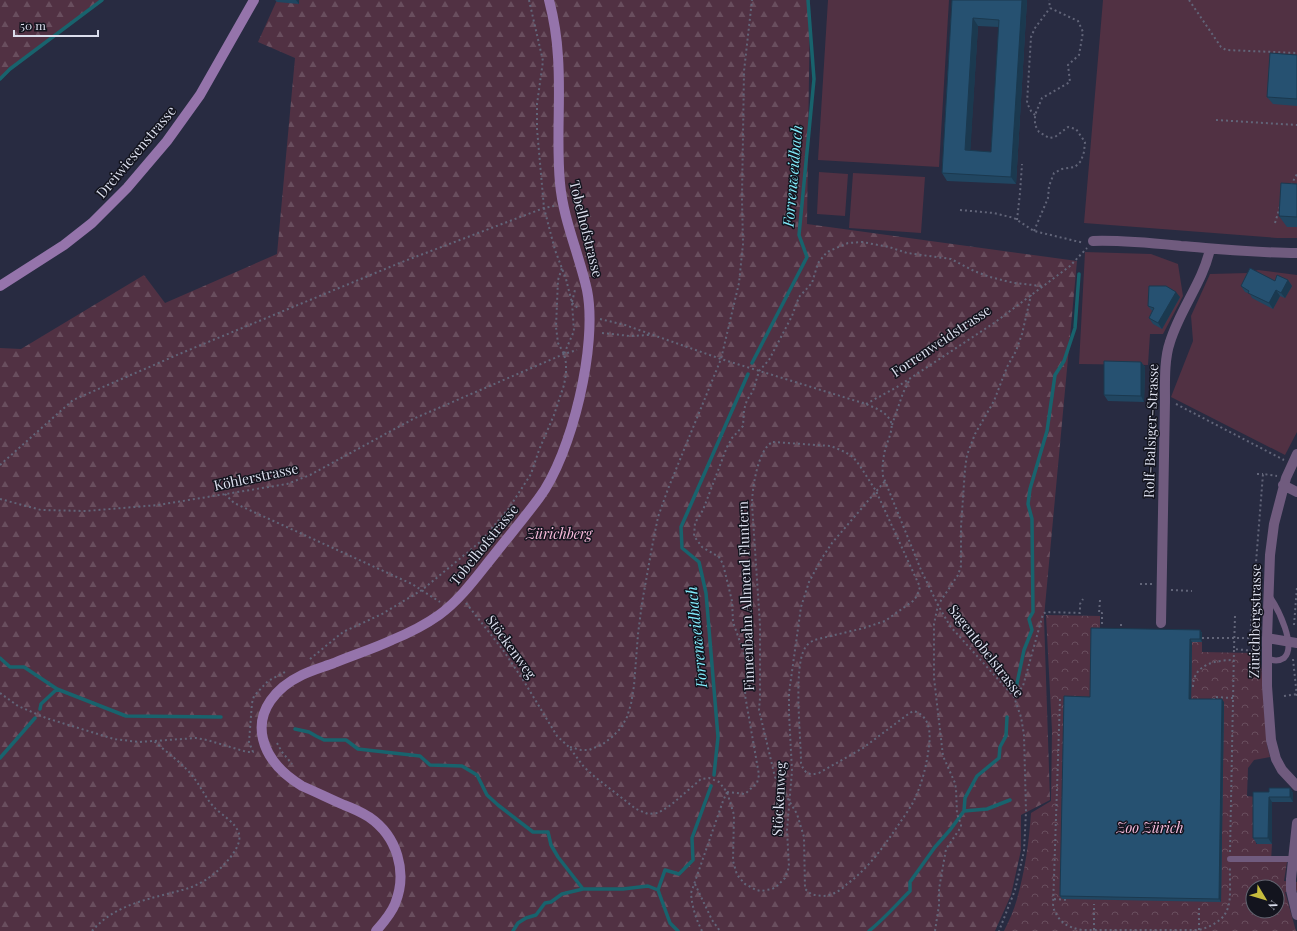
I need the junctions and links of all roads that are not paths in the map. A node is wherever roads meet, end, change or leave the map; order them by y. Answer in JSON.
{"nodes":[{"id":1,"x":254,"y":0,"type":"edge"},
{"id":2,"x":549,"y":0,"type":"edge"},
{"id":3,"x":1093,"y":241,"type":"road end"},
{"id":4,"x":1210,"y":249,"type":"junction"},
{"id":5,"x":1297,"y":253,"type":"edge"},
{"id":6,"x":0,"y":286,"type":"edge"},
{"id":7,"x":1297,"y":454,"type":"edge"},
{"id":8,"x":1284,"y":481,"type":"junction"},
{"id":9,"x":1297,"y":492,"type":"edge"},
{"id":10,"x":1268,"y":595,"type":"junction"},
{"id":11,"x":1161,"y":623,"type":"dead end"},
{"id":12,"x":1267,"y":638,"type":"junction"},
{"id":13,"x":1294,"y":642,"type":"edge"},
{"id":14,"x":1267,"y":658,"type":"junction"},
{"id":15,"x":1297,"y":786,"type":"edge"},
{"id":16,"x":1297,"y":823,"type":"edge"},
{"id":17,"x":1230,"y":859,"type":"road end"},
{"id":18,"x":1293,"y":859,"type":"junction"},
{"id":19,"x":1297,"y":915,"type":"edge"},
{"id":20,"x":376,"y":931,"type":"edge"}],
"edges":[{"from":1,"to":6,"type":"main road","name":"Dreiwiesenstrasse"},
{"from":2,"to":20,"type":"main road","name":"Tobelhofstrasse"},
{"from":3,"to":4,"type":"street"},
{"from":4,"to":5,"type":"street"},
{"from":4,"to":11,"type":"street","name":"Rolf-Balsiger-Strasse"},
{"from":7,"to":8,"type":"street","name":"Zürichbergstrasse"},
{"from":8,"to":9,"type":"street"},
{"from":8,"to":10,"type":"street","name":"Zürichbergstrasse"},
{"from":10,"to":12,"type":"street","name":"Zürichbergstrasse"},
{"from":10,"to":13,"type":"lane"},
{"from":12,"to":13,"type":"street"},
{"from":12,"to":14,"type":"street","name":"Zürichbergstrasse"},
{"from":13,"to":14,"type":"lane"},
{"from":14,"to":15,"type":"street","name":"Zürichbergstrasse"},
{"from":16,"to":18,"type":"street"},
{"from":17,"to":18,"type":"lane"},
{"from":18,"to":19,"type":"street"}]}
